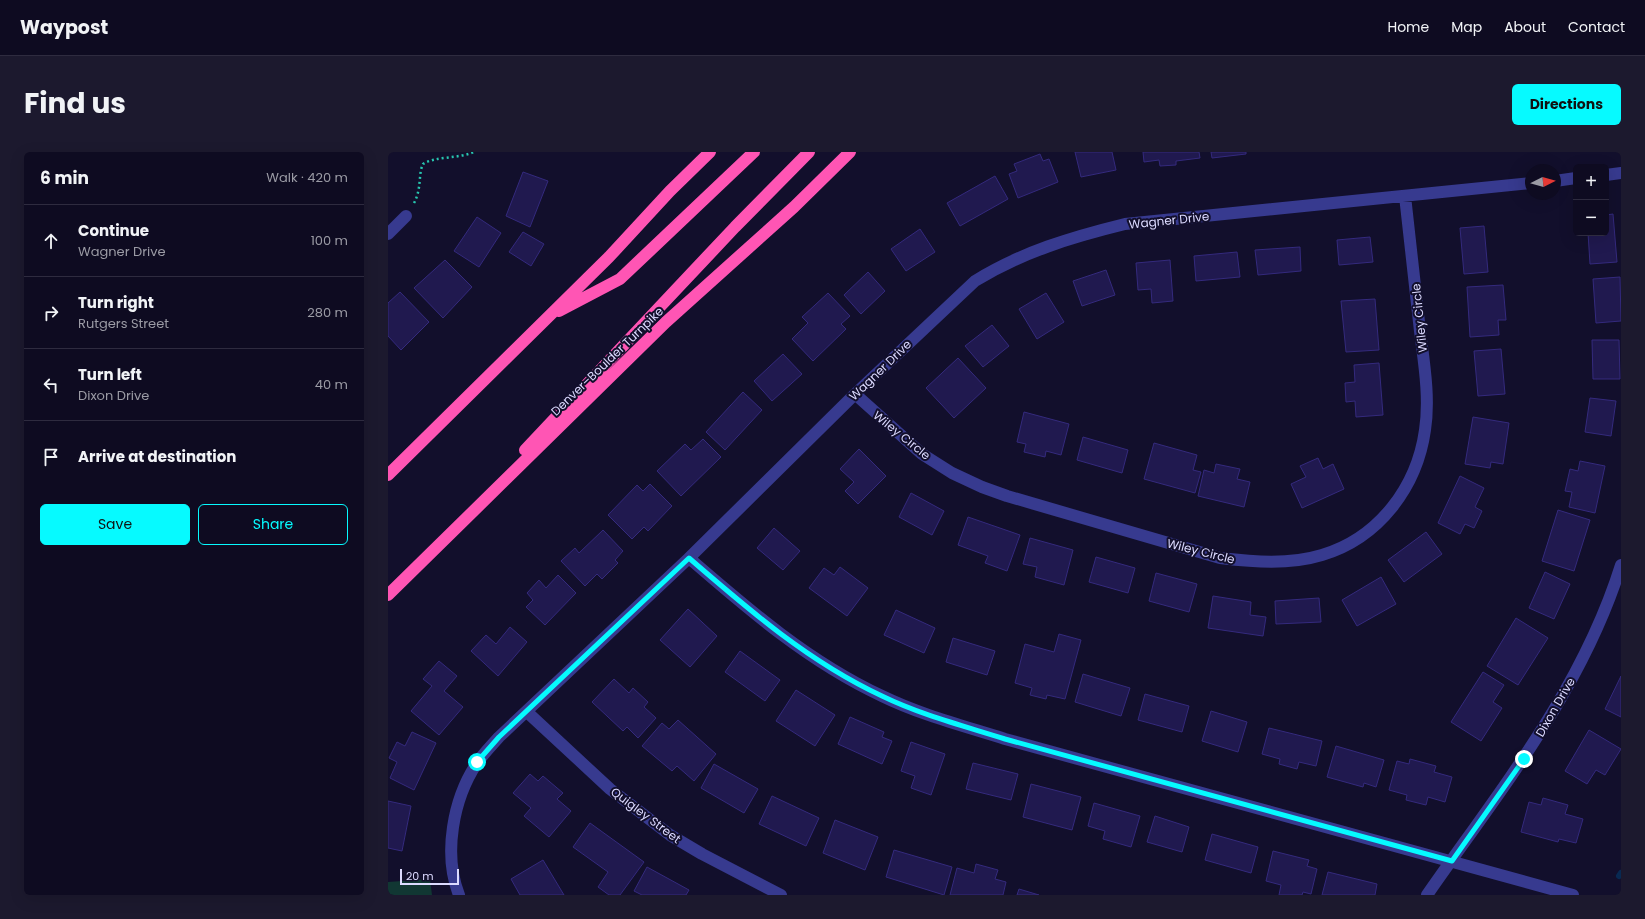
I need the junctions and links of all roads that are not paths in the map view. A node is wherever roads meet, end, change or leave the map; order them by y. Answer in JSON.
{"nodes":[{"id":1,"x":710,"y":152,"type":"edge"},
{"id":2,"x":754,"y":152,"type":"edge"},
{"id":3,"x":809,"y":152,"type":"edge"},
{"id":4,"x":850,"y":152,"type":"edge"},
{"id":5,"x":1621,"y":173,"type":"edge"},
{"id":6,"x":1609,"y":175,"type":"edge"},
{"id":7,"x":1573,"y":178,"type":"edge"},
{"id":8,"x":1561,"y":179,"type":"edge"},
{"id":9,"x":1525,"y":184,"type":"edge"},
{"id":10,"x":1405,"y":196,"type":"junction"},
{"id":11,"x":406,"y":216,"type":"road end"},
{"id":12,"x":388,"y":234,"type":"edge"},
{"id":13,"x":547,"y":317,"type":"junction"},
{"id":14,"x":855,"y":394,"type":"junction"},
{"id":15,"x":388,"y":475,"type":"edge"},
{"id":16,"x":689,"y":558,"type":"junction"},
{"id":17,"x":1621,"y":566,"type":"edge"},
{"id":18,"x":392,"y":591,"type":"edge"},
{"id":19,"x":527,"y":712,"type":"junction"},
{"id":20,"x":1452,"y":861,"type":"junction"},
{"id":21,"x":459,"y":895,"type":"edge"},
{"id":22,"x":781,"y":895,"type":"edge"},
{"id":23,"x":1427,"y":895,"type":"edge"},
{"id":24,"x":1573,"y":895,"type":"edge"}],
"edges":[{"from":1,"to":13,"type":"highway"},
{"from":2,"to":13,"type":"highway"},
{"from":3,"to":18,"type":"highway"},
{"from":4,"to":18,"type":"highway","name":"Denver–Boulder Turnpike"},
{"from":5,"to":6,"type":"street"},
{"from":7,"to":8,"type":"street"},
{"from":9,"to":10,"type":"street","name":"Wagner Drive"},
{"from":10,"to":14,"type":"street","name":"Wagner Drive"},
{"from":10,"to":14,"type":"street","name":"Wiley Circle"},
{"from":11,"to":12,"type":"street"},
{"from":13,"to":15,"type":"highway"},
{"from":14,"to":16,"type":"street","name":"Wagner Drive"},
{"from":16,"to":19,"type":"street","name":"Wagner Drive"},
{"from":16,"to":20,"type":"street"},
{"from":17,"to":20,"type":"street","name":"Dixon Drive"},
{"from":19,"to":21,"type":"street","name":"Wagner Drive"},
{"from":19,"to":22,"type":"street","name":"Quigley Street"},
{"from":20,"to":23,"type":"street","name":"Dixon Drive"},
{"from":20,"to":24,"type":"street"}]}
